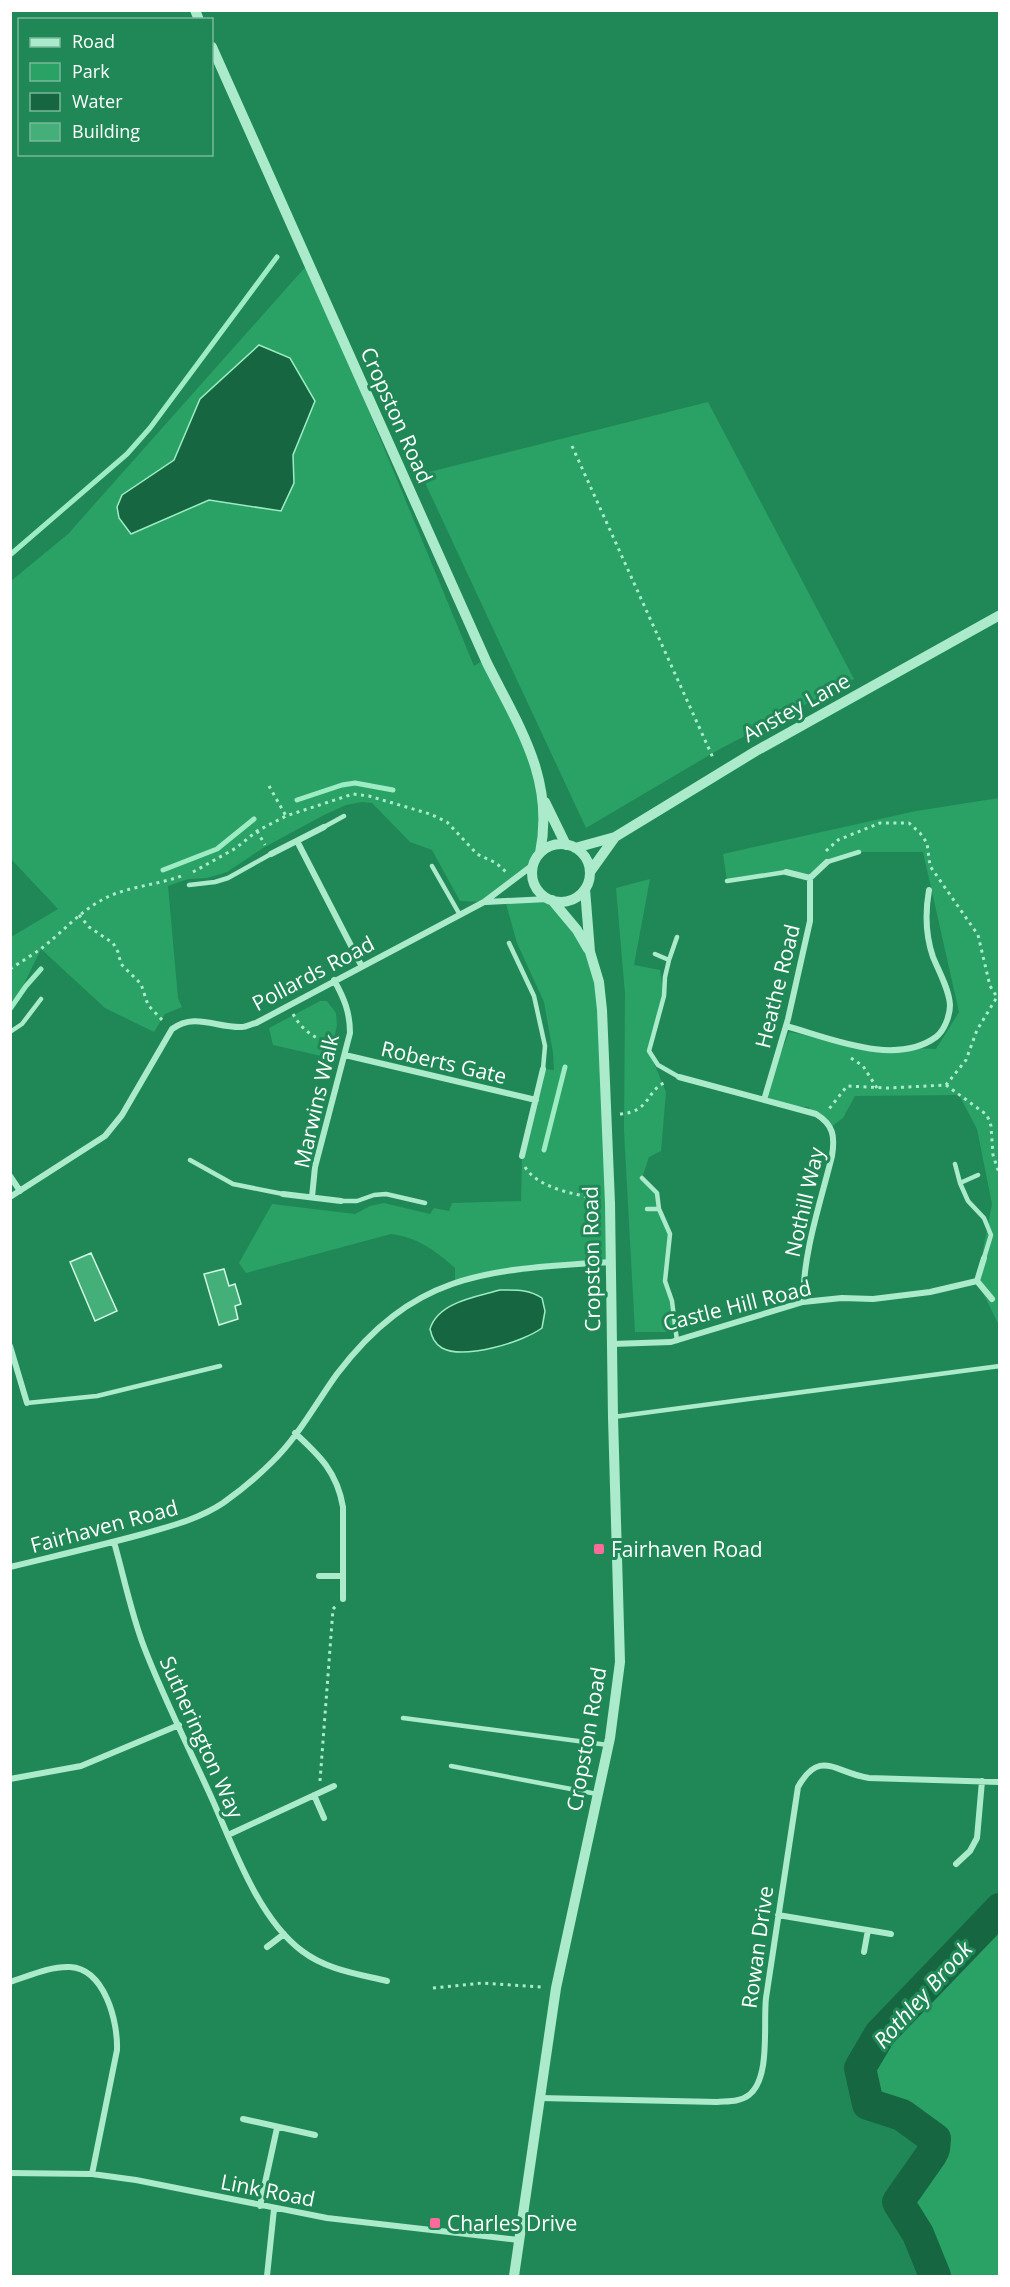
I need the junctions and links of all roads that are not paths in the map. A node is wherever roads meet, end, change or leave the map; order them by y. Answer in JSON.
{"nodes":[{"id":1,"x":213,"y":50,"type":"edge"},
{"id":2,"x":999,"y":615,"type":"edge"},
{"id":3,"x":544,"y":799,"type":"junction"},
{"id":4,"x":344,"y":816,"type":"dead end"},
{"id":5,"x":324,"y":826,"type":"joint"},
{"id":6,"x":615,"y":837,"type":"junction"},
{"id":7,"x":297,"y":842,"type":"junction"},
{"id":8,"x":570,"y":846,"type":"junction"},
{"id":9,"x":860,"y":852,"type":"dead end"},
{"id":10,"x":271,"y":854,"type":"joint"},
{"id":11,"x":540,"y":854,"type":"junction"},
{"id":12,"x":827,"y":862,"type":"joint"},
{"id":13,"x":533,"y":865,"type":"junction"},
{"id":14,"x":432,"y":866,"type":"dead end"},
{"id":15,"x":590,"y":872,"type":"junction"},
{"id":16,"x":786,"y":872,"type":"joint"},
{"id":17,"x":810,"y":878,"type":"junction"},
{"id":18,"x":727,"y":881,"type":"dead end"},
{"id":19,"x":189,"y":885,"type":"dead end"},
{"id":20,"x":585,"y":889,"type":"junction"},
{"id":21,"x":929,"y":890,"type":"dead end"},
{"id":22,"x":550,"y":900,"type":"junction"},
{"id":23,"x":484,"y":902,"type":"junction"},
{"id":24,"x":460,"y":915,"type":"junction"},
{"id":25,"x":676,"y":937,"type":"dead end"},
{"id":26,"x":509,"y":943,"type":"dead end"},
{"id":27,"x":590,"y":952,"type":"junction"},
{"id":28,"x":655,"y":954,"type":"dead end"},
{"id":29,"x":669,"y":960,"type":"junction"},
{"id":30,"x":361,"y":965,"type":"junction"},
{"id":31,"x":334,"y":980,"type":"junction"},
{"id":32,"x":41,"y":999,"type":"dead end"},
{"id":33,"x":786,"y":1026,"type":"junction"},
{"id":34,"x":10,"y":1032,"type":"edge"},
{"id":35,"x":345,"y":1055,"type":"junction"},
{"id":36,"x":543,"y":1068,"type":"joint"},
{"id":37,"x":679,"y":1077,"type":"joint"},
{"id":38,"x":536,"y":1100,"type":"junction"},
{"id":39,"x":764,"y":1100,"type":"junction"},
{"id":40,"x":522,"y":1156,"type":"road end"},
{"id":41,"x":190,"y":1160,"type":"dead end"},
{"id":42,"x":955,"y":1164,"type":"dead end"},
{"id":43,"x":978,"y":1175,"type":"dead end"},
{"id":44,"x":10,"y":1176,"type":"edge"},
{"id":45,"x":642,"y":1178,"type":"dead end"},
{"id":46,"x":960,"y":1183,"type":"junction"},
{"id":47,"x":20,"y":1191,"type":"junction"},
{"id":48,"x":283,"y":1194,"type":"joint"},
{"id":49,"x":10,"y":1197,"type":"edge"},
{"id":50,"x":312,"y":1197,"type":"junction"},
{"id":51,"x":341,"y":1201,"type":"joint"},
{"id":52,"x":425,"y":1203,"type":"dead end"},
{"id":53,"x":647,"y":1209,"type":"dead end"},
{"id":54,"x":659,"y":1209,"type":"junction"},
{"id":55,"x":984,"y":1258,"type":"joint"},
{"id":56,"x":610,"y":1262,"type":"junction"},
{"id":57,"x":977,"y":1281,"type":"junction"},
{"id":58,"x":992,"y":1299,"type":"dead end"},
{"id":59,"x":803,"y":1302,"type":"junction"},
{"id":60,"x":677,"y":1341,"type":"junction"},
{"id":61,"x":612,"y":1344,"type":"junction"},
{"id":62,"x":10,"y":1346,"type":"edge"},
{"id":63,"x":220,"y":1366,"type":"dead end"},
{"id":64,"x":999,"y":1366,"type":"edge"},
{"id":65,"x":13,"y":1370,"type":"edge"},
{"id":66,"x":27,"y":1403,"type":"joint"},
{"id":67,"x":613,"y":1417,"type":"junction"},
{"id":68,"x":295,"y":1433,"type":"junction"},
{"id":69,"x":114,"y":1542,"type":"junction"},
{"id":70,"x":10,"y":1567,"type":"edge"},
{"id":71,"x":319,"y":1576,"type":"dead end"},
{"id":72,"x":343,"y":1576,"type":"junction"},
{"id":73,"x":343,"y":1599,"type":"road end"},
{"id":74,"x":403,"y":1718,"type":"dead end"},
{"id":75,"x":179,"y":1725,"type":"junction"},
{"id":76,"x":608,"y":1745,"type":"junction"},
{"id":77,"x":451,"y":1766,"type":"dead end"},
{"id":78,"x":10,"y":1779,"type":"edge"},
{"id":79,"x":982,"y":1780,"type":"junction"},
{"id":80,"x":999,"y":1782,"type":"edge"},
{"id":81,"x":334,"y":1786,"type":"dead end"},
{"id":82,"x":317,"y":1794,"type":"junction"},
{"id":83,"x":597,"y":1794,"type":"junction"},
{"id":84,"x":324,"y":1818,"type":"dead end"},
{"id":85,"x":228,"y":1836,"type":"junction"},
{"id":86,"x":957,"y":1864,"type":"dead end"},
{"id":87,"x":778,"y":1915,"type":"junction"},
{"id":88,"x":868,"y":1930,"type":"junction"},
{"id":89,"x":284,"y":1934,"type":"junction"},
{"id":90,"x":891,"y":1934,"type":"dead end"},
{"id":91,"x":267,"y":1947,"type":"dead end"},
{"id":92,"x":864,"y":1953,"type":"dead end"},
{"id":93,"x":387,"y":1981,"type":"dead end"},
{"id":94,"x":10,"y":1982,"type":"edge"},
{"id":95,"x":540,"y":2098,"type":"junction"},
{"id":96,"x":243,"y":2119,"type":"dead end"},
{"id":97,"x":277,"y":2128,"type":"junction"},
{"id":98,"x":315,"y":2135,"type":"dead end"},
{"id":99,"x":10,"y":2173,"type":"edge"},
{"id":100,"x":92,"y":2174,"type":"junction"},
{"id":101,"x":260,"y":2206,"type":"junction"},
{"id":102,"x":274,"y":2209,"type":"junction"},
{"id":103,"x":519,"y":2240,"type":"junction"},
{"id":104,"x":267,"y":2277,"type":"edge"},
{"id":105,"x":514,"y":2277,"type":"edge"}],
"edges":[{"from":1,"to":3,"type":"street","name":"Cropston Road"},
{"from":2,"to":6,"type":"street","name":"Anstey Lane"},
{"from":3,"to":8,"type":"street","name":"Cropston Road"},
{"from":3,"to":11,"type":"street","name":"Cropston Road"},
{"from":4,"to":5,"type":"lane"},
{"from":5,"to":7,"type":"street"},
{"from":6,"to":8,"type":"street","name":"Anstey Lane"},
{"from":6,"to":15,"type":"street","name":"Anstey Lane"},
{"from":7,"to":10,"type":"street"},
{"from":7,"to":30,"type":"street"},
{"from":8,"to":11,"type":"street"},
{"from":8,"to":15,"type":"street","name":"Cropston Road"},
{"from":9,"to":12,"type":"lane"},
{"from":10,"to":19,"type":"lane"},
{"from":11,"to":13,"type":"street","name":"Cropston Road"},
{"from":12,"to":17,"type":"street"},
{"from":13,"to":22,"type":"street","name":"Cropston Road"},
{"from":13,"to":23,"type":"street","name":"Pollards Road"},
{"from":14,"to":24,"type":"lane"},
{"from":15,"to":20,"type":"street","name":"Cropston Road"},
{"from":16,"to":17,"type":"street"},
{"from":16,"to":18,"type":"lane"},
{"from":17,"to":33,"type":"street","name":"Heathe Road"},
{"from":20,"to":22,"type":"street"},
{"from":20,"to":27,"type":"street","name":"Cropston Road"},
{"from":21,"to":33,"type":"street"},
{"from":22,"to":23,"type":"street","name":"Pollards Road"},
{"from":22,"to":27,"type":"street","name":"Cropston Road"},
{"from":23,"to":24,"type":"street","name":"Pollards Road"},
{"from":24,"to":30,"type":"street","name":"Pollards Road"},
{"from":25,"to":29,"type":"lane"},
{"from":26,"to":36,"type":"lane"},
{"from":27,"to":56,"type":"street","name":"Cropston Road"},
{"from":28,"to":29,"type":"lane"},
{"from":29,"to":37,"type":"lane"},
{"from":30,"to":31,"type":"street","name":"Pollards Road"},
{"from":31,"to":35,"type":"street","name":"Marwins Walk"},
{"from":31,"to":47,"type":"street","name":"Pollards Road"},
{"from":32,"to":34,"type":"lane"},
{"from":33,"to":39,"type":"street","name":"Heathe Road"},
{"from":35,"to":38,"type":"street","name":"Roberts Gate"},
{"from":35,"to":50,"type":"street","name":"Marwins Walk"},
{"from":36,"to":38,"type":"street"},
{"from":37,"to":39,"type":"street","name":"Nothill Way"},
{"from":38,"to":40,"type":"street"},
{"from":39,"to":59,"type":"street","name":"Nothill Way"},
{"from":41,"to":48,"type":"lane"},
{"from":42,"to":46,"type":"lane"},
{"from":43,"to":46,"type":"lane"},
{"from":44,"to":47,"type":"street"},
{"from":45,"to":54,"type":"lane"},
{"from":46,"to":55,"type":"lane"},
{"from":47,"to":49,"type":"street"},
{"from":48,"to":50,"type":"street","name":"Marwins Walk"},
{"from":50,"to":51,"type":"street","name":"Marwins Walk"},
{"from":51,"to":52,"type":"lane"},
{"from":53,"to":54,"type":"lane"},
{"from":54,"to":60,"type":"lane"},
{"from":55,"to":57,"type":"street"},
{"from":56,"to":61,"type":"street","name":"Cropston Road"},
{"from":56,"to":68,"type":"street","name":"Fairhaven Road"},
{"from":57,"to":58,"type":"street"},
{"from":57,"to":59,"type":"street","name":"Castle Hill Road"},
{"from":59,"to":60,"type":"street","name":"Castle Hill Road"},
{"from":60,"to":61,"type":"street","name":"Castle Hill Road"},
{"from":61,"to":67,"type":"street","name":"Cropston Road"},
{"from":62,"to":65,"type":"street"},
{"from":63,"to":66,"type":"lane"},
{"from":64,"to":67,"type":"lane"},
{"from":65,"to":66,"type":"street"},
{"from":67,"to":76,"type":"street","name":"Cropston Road"},
{"from":68,"to":69,"type":"street","name":"Fairhaven Road"},
{"from":68,"to":72,"type":"street"},
{"from":69,"to":70,"type":"street","name":"Fairhaven Road"},
{"from":69,"to":75,"type":"street","name":"Sutherington Way"},
{"from":71,"to":72,"type":"street"},
{"from":72,"to":73,"type":"street"},
{"from":74,"to":76,"type":"lane"},
{"from":75,"to":78,"type":"street"},
{"from":75,"to":85,"type":"street","name":"Sutherington Way"},
{"from":76,"to":83,"type":"street","name":"Cropston Road"},
{"from":77,"to":83,"type":"lane"},
{"from":79,"to":80,"type":"street","name":"Rowan Drive"},
{"from":79,"to":86,"type":"street"},
{"from":79,"to":87,"type":"street","name":"Rowan Drive"},
{"from":81,"to":82,"type":"street"},
{"from":82,"to":84,"type":"street"},
{"from":82,"to":85,"type":"street"},
{"from":83,"to":95,"type":"street","name":"Cropston Road"},
{"from":85,"to":89,"type":"street","name":"Sutherington Way"},
{"from":87,"to":88,"type":"street"},
{"from":87,"to":95,"type":"street","name":"Rowan Drive"},
{"from":88,"to":90,"type":"street"},
{"from":88,"to":92,"type":"street"},
{"from":89,"to":91,"type":"street"},
{"from":89,"to":93,"type":"street","name":"Sutherington Way"},
{"from":94,"to":100,"type":"street"},
{"from":95,"to":103,"type":"street","name":"Cropston Road"},
{"from":96,"to":97,"type":"street"},
{"from":97,"to":98,"type":"street"},
{"from":97,"to":101,"type":"street"},
{"from":99,"to":100,"type":"street","name":"Link Road"},
{"from":100,"to":101,"type":"street","name":"Link Road"},
{"from":101,"to":102,"type":"street","name":"Link Road"},
{"from":102,"to":103,"type":"street","name":"Link Road"},
{"from":102,"to":104,"type":"street"},
{"from":103,"to":105,"type":"street","name":"Cropston Road"}]}
